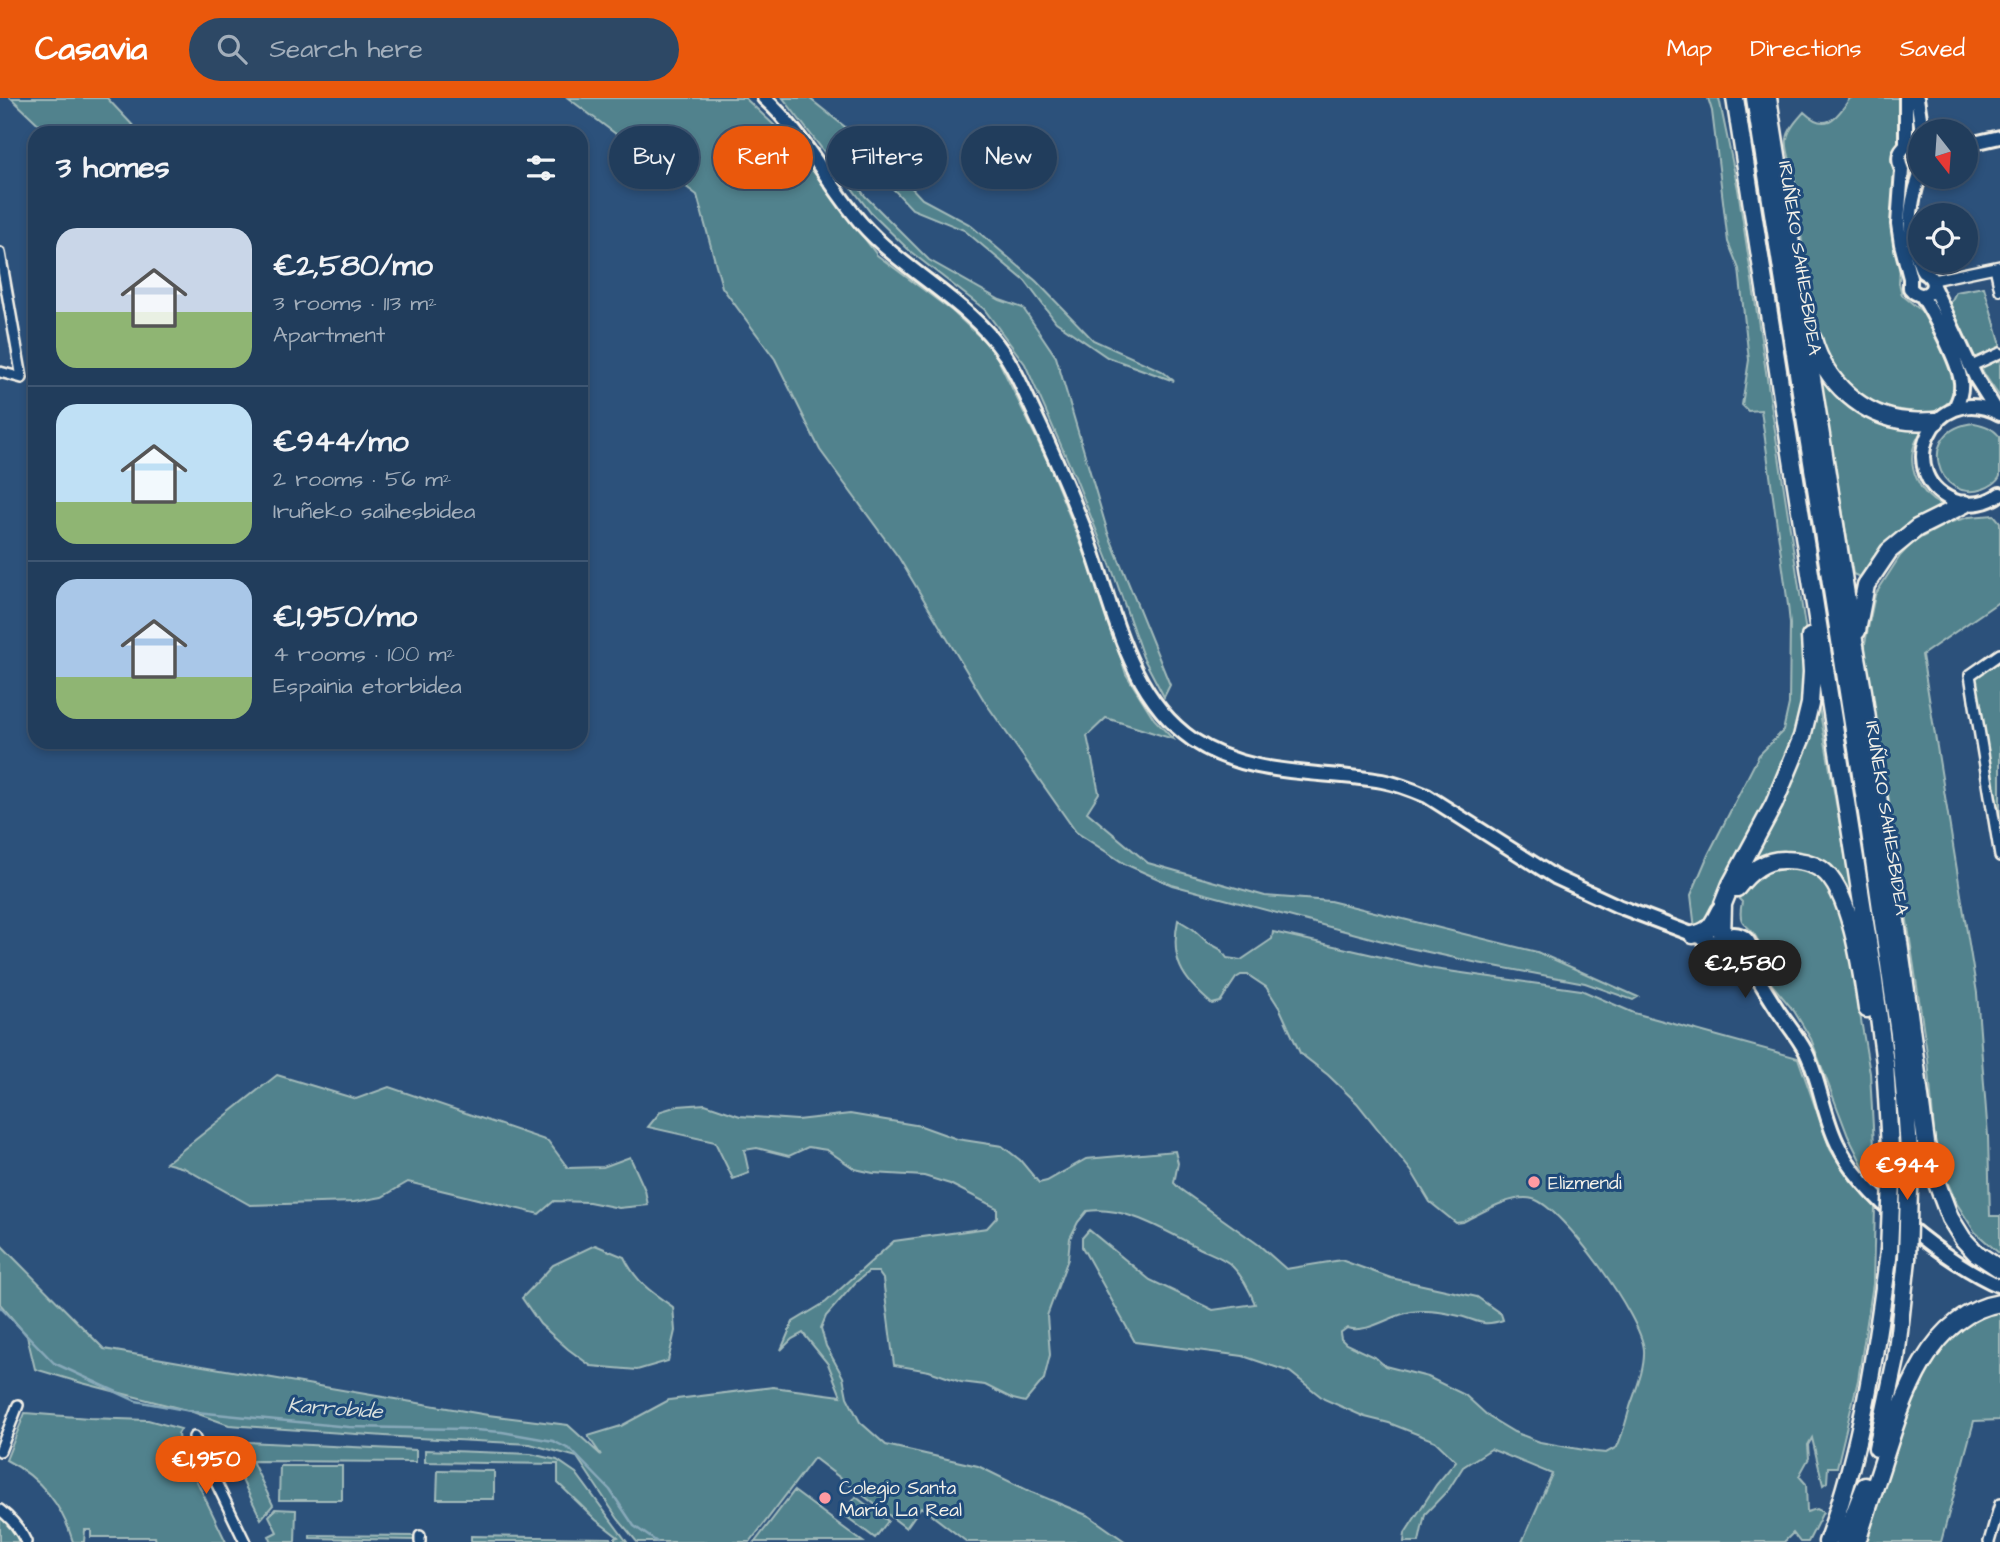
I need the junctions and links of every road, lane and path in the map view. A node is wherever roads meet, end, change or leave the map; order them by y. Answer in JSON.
{"nodes":[{"id":1,"x":764,"y":98,"type":"edge"},
{"id":2,"x":1735,"y":98,"type":"edge"},
{"id":3,"x":1755,"y":98,"type":"edge"},
{"id":4,"x":1768,"y":98,"type":"edge"},
{"id":5,"x":1906,"y":98,"type":"edge"},
{"id":6,"x":1917,"y":98,"type":"edge"},
{"id":7,"x":1909,"y":119,"type":"edge"},
{"id":8,"x":1920,"y":119,"type":"edge"},
{"id":9,"x":2000,"y":137,"type":"edge"},
{"id":10,"x":1978,"y":142,"type":"edge"},
{"id":11,"x":1908,"y":146,"type":"edge"},
{"id":12,"x":1902,"y":170,"type":"junction"},
{"id":13,"x":1908,"y":172,"type":"edge"},
{"id":14,"x":1915,"y":189,"type":"edge"},
{"id":15,"x":0,"y":253,"type":"edge"},
{"id":16,"x":1998,"y":267,"type":"edge"},
{"id":17,"x":1910,"y":278,"type":"junction"},
{"id":18,"x":1930,"y":279,"type":"junction"},
{"id":19,"x":1797,"y":284,"type":"junction"},
{"id":20,"x":2000,"y":290,"type":"edge"},
{"id":21,"x":1922,"y":296,"type":"junction"},
{"id":22,"x":2000,"y":353,"type":"edge"},
{"id":23,"x":1976,"y":364,"type":"dead end"},
{"id":24,"x":0,"y":372,"type":"edge"},
{"id":25,"x":1955,"y":408,"type":"junction"},
{"id":26,"x":1999,"y":414,"type":"edge"},
{"id":27,"x":1936,"y":421,"type":"junction"},
{"id":28,"x":1797,"y":492,"type":"junction"},
{"id":29,"x":2000,"y":494,"type":"edge"},
{"id":30,"x":1965,"y":503,"type":"junction"},
{"id":31,"x":1855,"y":640,"type":"junction"},
{"id":32,"x":2000,"y":654,"type":"edge"},
{"id":33,"x":2000,"y":856,"type":"edge"},
{"id":34,"x":1722,"y":908,"type":"junction"},
{"id":35,"x":1663,"y":924,"type":"junction"},
{"id":36,"x":1693,"y":935,"type":"junction"},
{"id":37,"x":1723,"y":942,"type":"junction"},
{"id":38,"x":1743,"y":964,"type":"junction"},
{"id":39,"x":1921,"y":1104,"type":"junction"},
{"id":40,"x":1891,"y":1154,"type":"junction"},
{"id":41,"x":1910,"y":1167,"type":"junction"},
{"id":42,"x":2000,"y":1269,"type":"edge"},
{"id":43,"x":2000,"y":1286,"type":"edge"},
{"id":44,"x":2000,"y":1303,"type":"edge"},
{"id":45,"x":18,"y":1405,"type":"dead end"},
{"id":46,"x":194,"y":1437,"type":"dead end"},
{"id":47,"x":0,"y":1451,"type":"edge"},
{"id":48,"x":2000,"y":1504,"type":"edge"},
{"id":49,"x":0,"y":1510,"type":"edge"},
{"id":50,"x":26,"y":1542,"type":"edge"},
{"id":51,"x":245,"y":1542,"type":"edge"},
{"id":52,"x":1827,"y":1542,"type":"edge"},
{"id":53,"x":1843,"y":1542,"type":"edge"},
{"id":54,"x":1857,"y":1542,"type":"edge"},
{"id":55,"x":1989,"y":1542,"type":"edge"}],
"edges":[{"from":1,"to":35,"type":"street"},
{"from":2,"to":28,"type":"highway","name":"IRUÑEKO SAIHESBIDEA"},
{"from":3,"to":41,"type":"highway","name":"IRUÑEKO SAIHESBIDEA"},
{"from":4,"to":19,"type":"highway"},
{"from":5,"to":7,"type":"street"},
{"from":6,"to":8,"type":"street"},
{"from":9,"to":10,"type":"street"},
{"from":11,"to":12,"type":"street"},
{"from":12,"to":13,"type":"street"},
{"from":12,"to":17,"type":"street"},
{"from":14,"to":18,"type":"street"},
{"from":15,"to":24,"type":"street"},
{"from":16,"to":18,"type":"street"},
{"from":16,"to":20,"type":"street"},
{"from":17,"to":18,"type":"street"},
{"from":17,"to":21,"type":"street"},
{"from":18,"to":21,"type":"street"},
{"from":18,"to":26,"type":"street"},
{"from":19,"to":27,"type":"highway"},
{"from":19,"to":31,"type":"highway"},
{"from":21,"to":25,"type":"street"},
{"from":22,"to":23,"type":"street"},
{"from":25,"to":26,"type":"street"},
{"from":25,"to":27,"type":"street"},
{"from":27,"to":30,"type":"street"},
{"from":28,"to":34,"type":"highway"},
{"from":28,"to":40,"type":"highway","name":"IRUÑEKO SAIHESBIDEA"},
{"from":29,"to":30,"type":"street"},
{"from":30,"to":31,"type":"highway"},
{"from":31,"to":39,"type":"highway"},
{"from":32,"to":33,"type":"street"},
{"from":34,"to":36,"type":"highway"},
{"from":34,"to":37,"type":"highway"},
{"from":35,"to":36,"type":"street"},
{"from":35,"to":37,"type":"street"},
{"from":36,"to":37,"type":"street"},
{"from":37,"to":38,"type":"street"},
{"from":37,"to":38,"type":"street"},
{"from":37,"to":40,"type":"highway"},
{"from":38,"to":43,"type":"street"},
{"from":39,"to":41,"type":"highway"},
{"from":39,"to":42,"type":"highway"},
{"from":40,"to":52,"type":"highway","name":"IRUÑEKO SAIHESBIDEA","bridge":true},
{"from":41,"to":53,"type":"highway","name":"IRUÑEKO SAIHESBIDEA","bridge":true},
{"from":44,"to":54,"type":"highway"},
{"from":45,"to":47,"type":"street"},
{"from":46,"to":51,"type":"street"},
{"from":48,"to":55,"type":"street"},
{"from":49,"to":50,"type":"street"}]}
